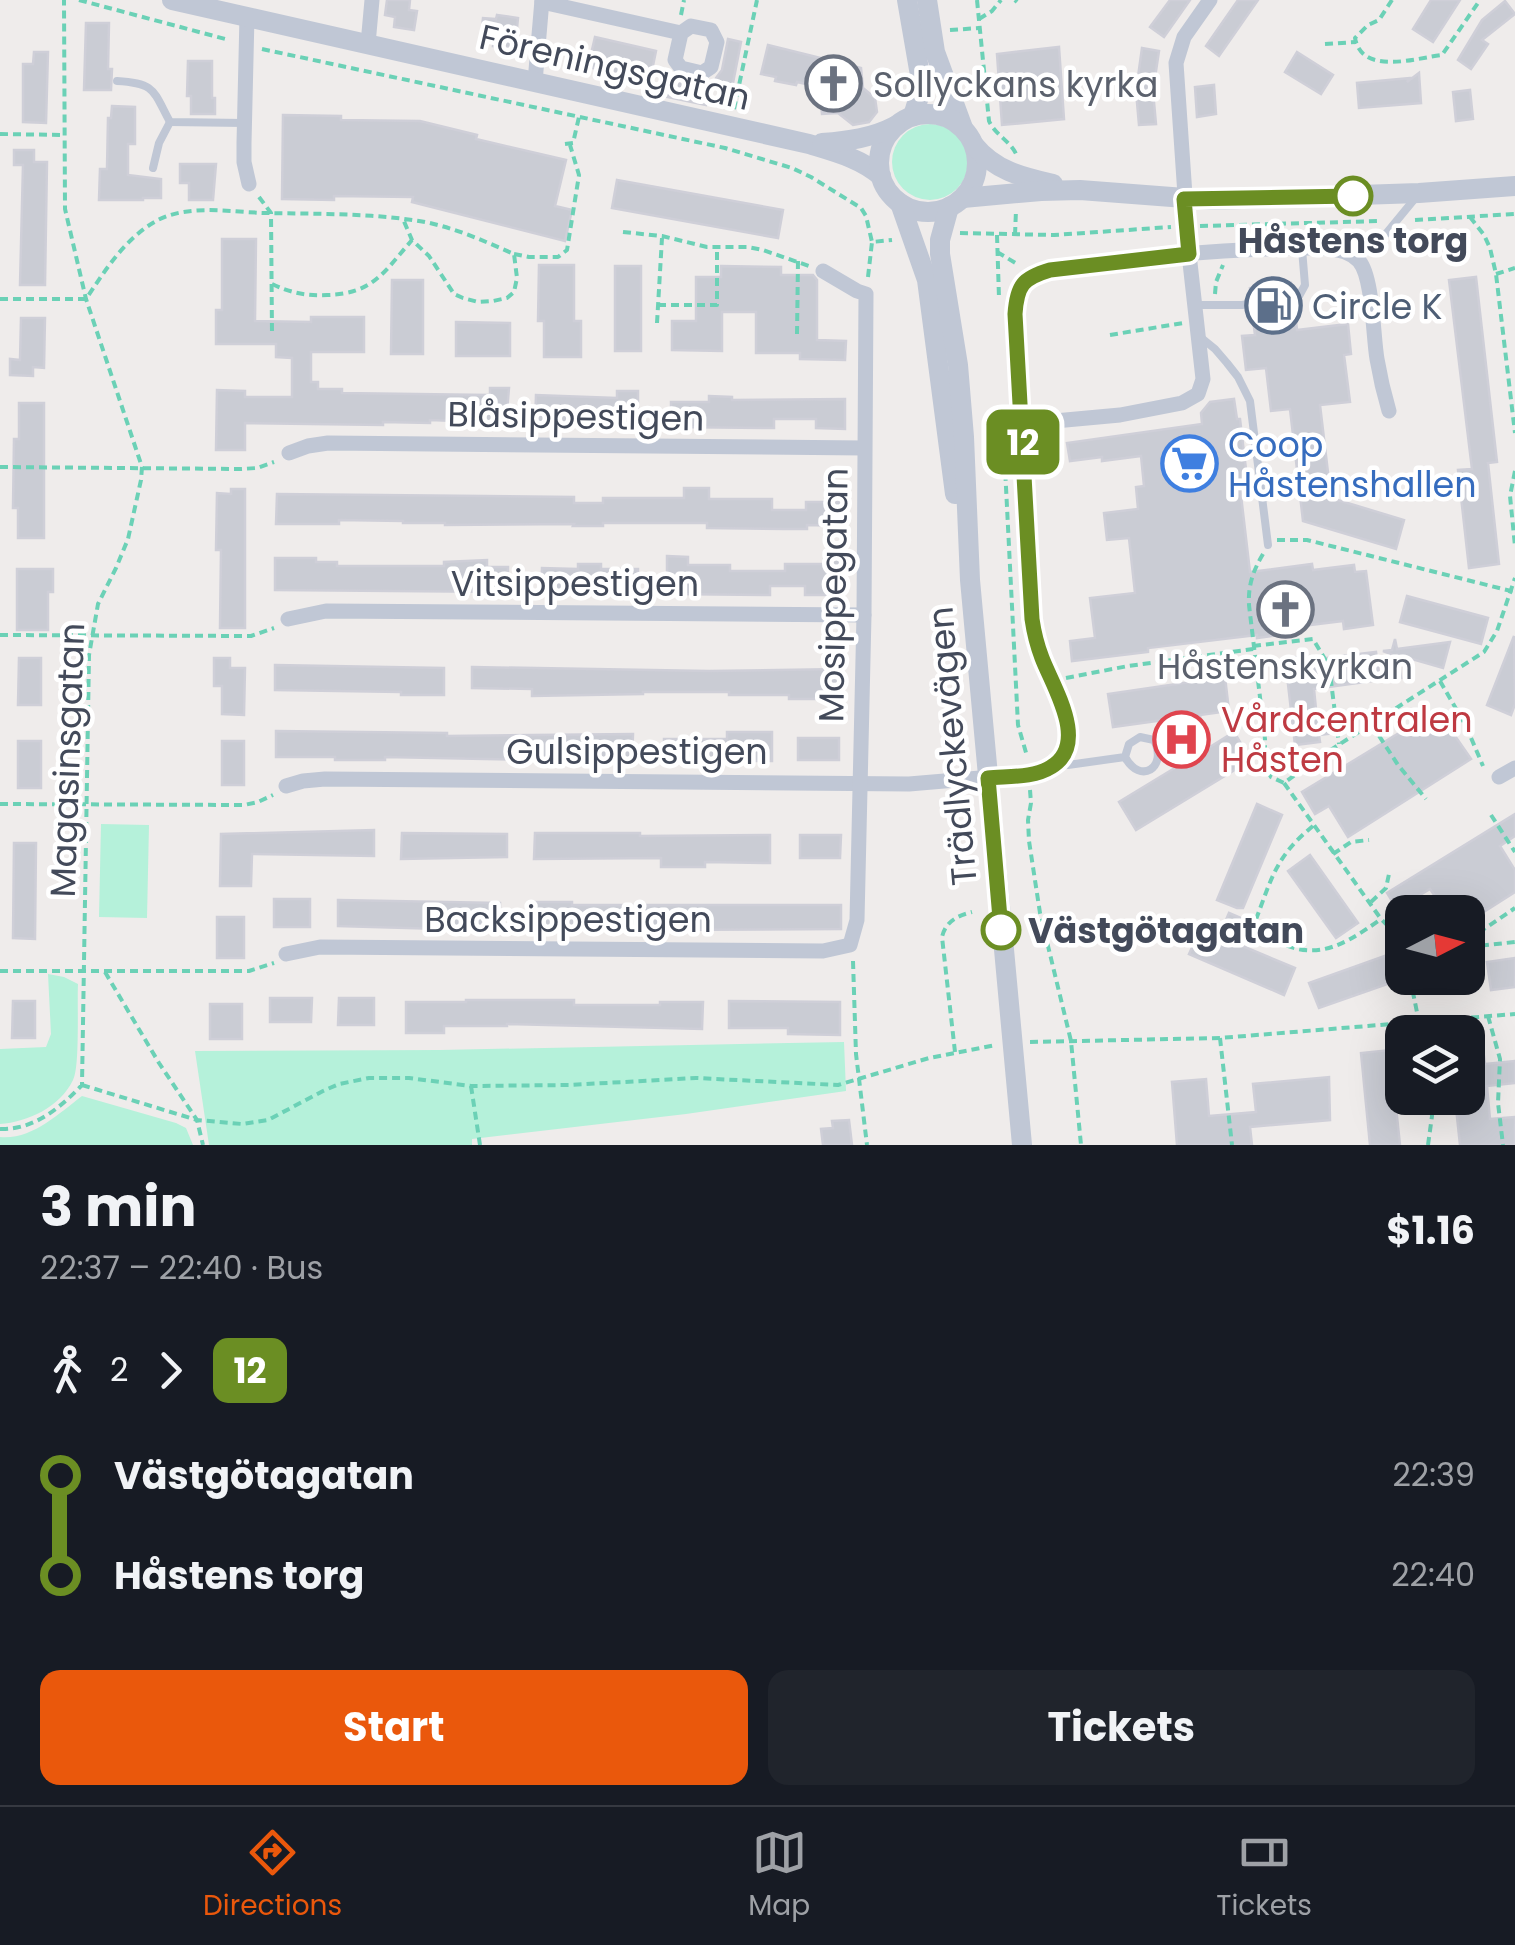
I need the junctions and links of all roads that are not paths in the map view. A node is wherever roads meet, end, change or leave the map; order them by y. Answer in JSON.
{"nodes":[{"id":1,"x":172,"y":0,"type":"edge"},
{"id":2,"x":372,"y":0,"type":"edge"},
{"id":3,"x":907,"y":0,"type":"edge"},
{"id":4,"x":927,"y":0,"type":"edge"},
{"id":5,"x":1210,"y":0,"type":"edge"},
{"id":6,"x":542,"y":1,"type":"edge"},
{"id":7,"x":241,"y":10,"type":"edge"},
{"id":8,"x":681,"y":33,"type":"dead end"},
{"id":9,"x":368,"y":44,"type":"junction"},
{"id":10,"x":117,"y":81,"type":"dead end"},
{"id":11,"x":535,"y":82,"type":"junction"},
{"id":12,"x":905,"y":121,"type":"junction"},
{"id":13,"x":170,"y":122,"type":"junction"},
{"id":14,"x":244,"y":122,"type":"junction"},
{"id":15,"x":969,"y":138,"type":"junction"},
{"id":16,"x":809,"y":144,"type":"junction"},
{"id":17,"x":153,"y":168,"type":"dead end"},
{"id":18,"x":881,"y":176,"type":"junction"},
{"id":19,"x":249,"y":184,"type":"road end"},
{"id":20,"x":1017,"y":184,"type":"junction"},
{"id":21,"x":1515,"y":186,"type":"edge"},
{"id":22,"x":1419,"y":193,"type":"junction"},
{"id":23,"x":1184,"y":199,"type":"junction"},
{"id":24,"x":900,"y":203,"type":"junction"},
{"id":25,"x":956,"y":203,"type":"junction"},
{"id":26,"x":1302,"y":249,"type":"junction"},
{"id":27,"x":1189,"y":254,"type":"junction"},
{"id":28,"x":1357,"y":259,"type":"junction"},
{"id":29,"x":823,"y":271,"type":"road end"},
{"id":30,"x":1197,"y":321,"type":"junction"},
{"id":31,"x":1388,"y":411,"type":"dead end"},
{"id":32,"x":1022,"y":424,"type":"junction"},
{"id":33,"x":864,"y":448,"type":"junction"},
{"id":34,"x":289,"y":453,"type":"road end"},
{"id":35,"x":1268,"y":543,"type":"road end"},
{"id":36,"x":970,"y":580,"type":"junction"},
{"id":37,"x":864,"y":615,"type":"junction"},
{"id":38,"x":288,"y":619,"type":"road end"},
{"id":39,"x":1060,"y":758,"type":"junction"},
{"id":40,"x":1125,"y":758,"type":"junction"},
{"id":41,"x":1515,"y":768,"type":"edge"},
{"id":42,"x":1500,"y":777,"type":"dead end"},
{"id":43,"x":988,"y":778,"type":"junction"},
{"id":44,"x":860,"y":783,"type":"junction"},
{"id":45,"x":286,"y":786,"type":"road end"},
{"id":46,"x":850,"y":945,"type":"joint"},
{"id":47,"x":286,"y":954,"type":"road end"},
{"id":48,"x":1022,"y":1145,"type":"edge"}],
"edges":[{"from":1,"to":7,"type":"street","name":"Föreningsgatan"},
{"from":2,"to":9,"type":"street"},
{"from":3,"to":12,"type":"street"},
{"from":4,"to":15,"type":"street"},
{"from":5,"to":23,"type":"street"},
{"from":6,"to":8,"type":"street"},
{"from":6,"to":11,"type":"street"},
{"from":7,"to":9,"type":"street","name":"Föreningsgatan"},
{"from":7,"to":14,"type":"street"},
{"from":9,"to":11,"type":"street","name":"Föreningsgatan"},
{"from":10,"to":13,"type":"lane"},
{"from":11,"to":16,"type":"street","name":"Föreningsgatan"},
{"from":12,"to":15,"type":"street"},
{"from":12,"to":16,"type":"street","name":"Föreningsgatan"},
{"from":12,"to":18,"type":"street"},
{"from":13,"to":14,"type":"lane"},
{"from":13,"to":17,"type":"lane"},
{"from":14,"to":19,"type":"street"},
{"from":15,"to":20,"type":"street"},
{"from":15,"to":25,"type":"street"},
{"from":16,"to":18,"type":"street","name":"Föreningsgatan"},
{"from":18,"to":24,"type":"street"},
{"from":20,"to":23,"type":"street"},
{"from":20,"to":25,"type":"street"},
{"from":21,"to":22,"type":"street"},
{"from":22,"to":23,"type":"street"},
{"from":22,"to":28,"type":"lane"},
{"from":23,"to":27,"type":"street"},
{"from":24,"to":25,"type":"street"},
{"from":24,"to":36,"type":"street","name":"Trädlyckevägen"},
{"from":25,"to":36,"type":"street","name":"Trädlyckevägen"},
{"from":26,"to":27,"type":"street"},
{"from":26,"to":28,"type":"street"},
{"from":26,"to":30,"type":"lane"},
{"from":27,"to":30,"type":"street"},
{"from":27,"to":32,"type":"street"},
{"from":28,"to":31,"type":"street"},
{"from":29,"to":33,"type":"street","name":"Mosippegatan"},
{"from":30,"to":32,"type":"street"},
{"from":30,"to":35,"type":"lane"},
{"from":32,"to":39,"type":"street"},
{"from":33,"to":34,"type":"street","name":"Blåsippestigen"},
{"from":33,"to":37,"type":"street","name":"Mosippegatan"},
{"from":36,"to":43,"type":"street","name":"Trädlyckevägen"},
{"from":37,"to":38,"type":"street","name":"Vitsippestigen"},
{"from":37,"to":44,"type":"street","name":"Mosippegatan"},
{"from":39,"to":40,"type":"lane"},
{"from":39,"to":43,"type":"street"},
{"from":40,"to":40,"type":"lane"},
{"from":41,"to":42,"type":"street"},
{"from":43,"to":44,"type":"street","name":"Gulsippestigen"},
{"from":43,"to":48,"type":"street","name":"Trädlyckevägen"},
{"from":44,"to":45,"type":"street","name":"Gulsippestigen"},
{"from":44,"to":46,"type":"street","name":"Mosippegatan"},
{"from":46,"to":47,"type":"street","name":"Backsippestigen"}]}
